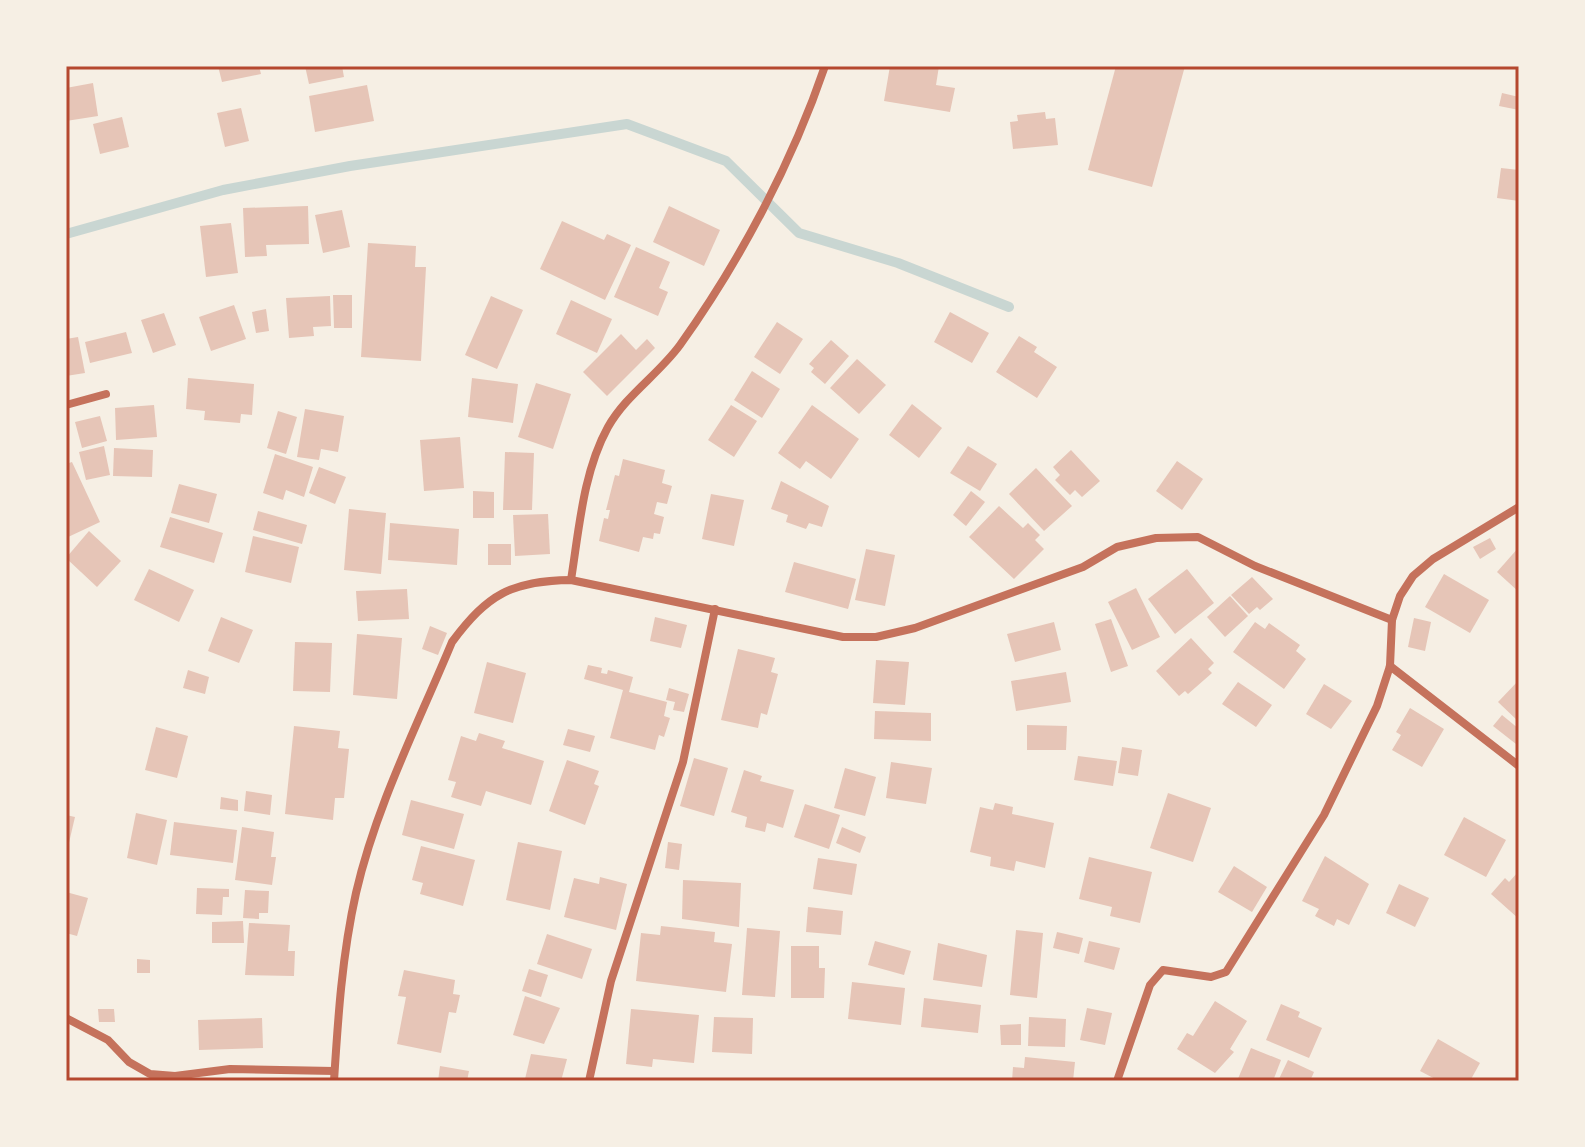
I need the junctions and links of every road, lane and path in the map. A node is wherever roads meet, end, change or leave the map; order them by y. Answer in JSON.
{"nodes":[{"id":1,"x":825,"y":66,"type":"edge"},
{"id":2,"x":106,"y":394,"type":"dead end"},
{"id":3,"x":66,"y":405,"type":"edge"},
{"id":4,"x":1519,"y":507,"type":"edge"},
{"id":5,"x":571,"y":580,"type":"junction"},
{"id":6,"x":715,"y":609,"type":"junction"},
{"id":7,"x":1392,"y":620,"type":"junction"},
{"id":8,"x":1390,"y":666,"type":"junction"},
{"id":9,"x":1519,"y":766,"type":"edge"},
{"id":10,"x":66,"y":1018,"type":"edge"},
{"id":11,"x":334,"y":1076,"type":"edge"},
{"id":12,"x":148,"y":1077,"type":"edge"},
{"id":13,"x":589,"y":1081,"type":"edge"},
{"id":14,"x":1117,"y":1081,"type":"edge"}],
"edges":[{"from":1,"to":5,"type":"street"},
{"from":2,"to":3,"type":"street"},
{"from":4,"to":7,"type":"street"},
{"from":5,"to":6,"type":"street"},
{"from":5,"to":11,"type":"street"},
{"from":6,"to":7,"type":"street"},
{"from":6,"to":13,"type":"street"},
{"from":7,"to":8,"type":"street"},
{"from":8,"to":9,"type":"street"},
{"from":8,"to":14,"type":"street"},
{"from":10,"to":12,"type":"street"},
{"from":11,"to":12,"type":"street"}]}
